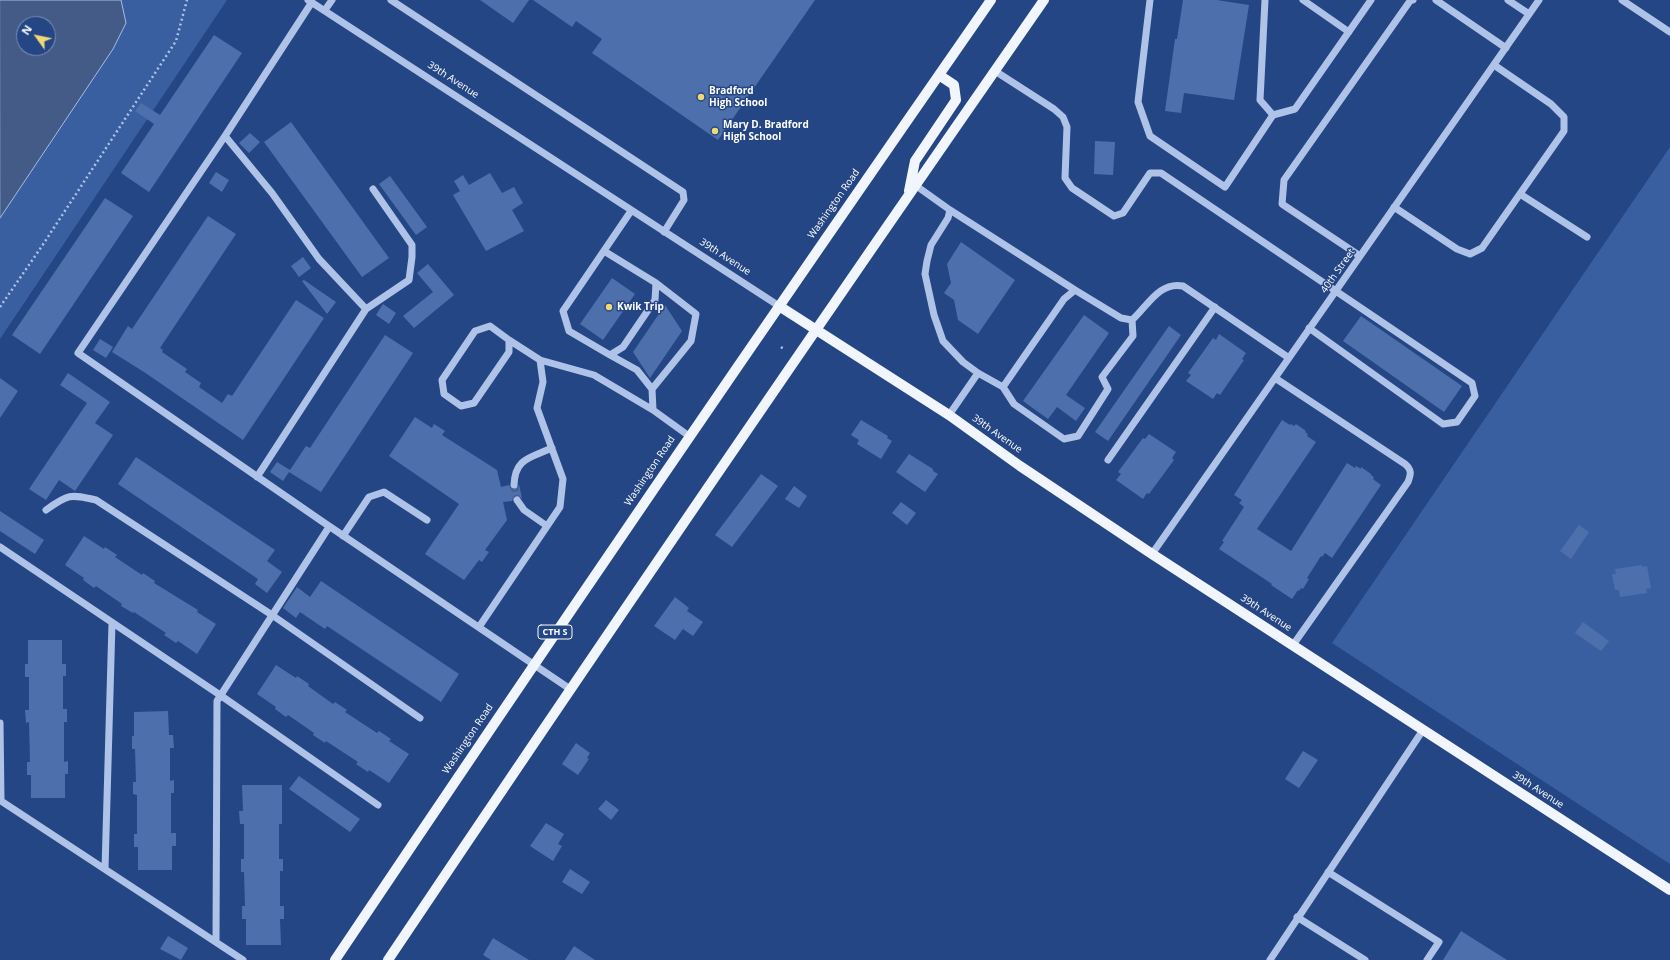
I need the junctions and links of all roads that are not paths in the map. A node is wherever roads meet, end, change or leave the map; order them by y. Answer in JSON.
{"nodes":[{"id":1,"x":332,"y":0,"type":"edge"},
{"id":2,"x":391,"y":0,"type":"edge"},
{"id":3,"x":992,"y":0,"type":"edge"},
{"id":4,"x":1044,"y":0,"type":"edge"},
{"id":5,"x":1150,"y":0,"type":"edge"},
{"id":6,"x":1265,"y":0,"type":"edge"},
{"id":7,"x":1302,"y":0,"type":"edge"},
{"id":8,"x":1371,"y":0,"type":"edge"},
{"id":9,"x":1413,"y":0,"type":"edge"},
{"id":10,"x":1436,"y":0,"type":"edge"},
{"id":11,"x":1508,"y":0,"type":"edge"},
{"id":12,"x":1539,"y":0,"type":"edge"},
{"id":13,"x":1622,"y":0,"type":"edge"},
{"id":14,"x":310,"y":1,"type":"edge"},
{"id":15,"x":325,"y":10,"type":"junction"},
{"id":16,"x":1529,"y":14,"type":"junction"},
{"id":17,"x":1349,"y":32,"type":"junction"},
{"id":18,"x":1670,"y":32,"type":"edge"},
{"id":19,"x":1506,"y":48,"type":"junction"},
{"id":20,"x":1494,"y":65,"type":"junction"},
{"id":21,"x":995,"y":71,"type":"junction"},
{"id":22,"x":939,"y":75,"type":"junction"},
{"id":23,"x":1273,"y":115,"type":"junction"},
{"id":24,"x":225,"y":136,"type":"junction"},
{"id":25,"x":915,"y":185,"type":"junction"},
{"id":26,"x":374,"y":189,"type":"dead end"},
{"id":27,"x":1520,"y":194,"type":"junction"},
{"id":28,"x":907,"y":197,"type":"junction"},
{"id":29,"x":1394,"y":207,"type":"junction"},
{"id":30,"x":950,"y":210,"type":"junction"},
{"id":31,"x":631,"y":211,"type":"junction"},
{"id":32,"x":664,"y":232,"type":"junction"},
{"id":33,"x":1587,"y":237,"type":"dead end"},
{"id":34,"x":604,"y":251,"type":"junction"},
{"id":35,"x":1360,"y":256,"type":"junction"},
{"id":36,"x":656,"y":283,"type":"junction"},
{"id":37,"x":1075,"y":290,"type":"junction"},
{"id":38,"x":1335,"y":292,"type":"junction"},
{"id":39,"x":779,"y":306,"type":"junction"},
{"id":40,"x":366,"y":308,"type":"junction"},
{"id":41,"x":1215,"y":308,"type":"junction"},
{"id":42,"x":1132,"y":320,"type":"junction"},
{"id":43,"x":1309,"y":328,"type":"junction"},
{"id":44,"x":816,"y":329,"type":"junction"},
{"id":45,"x":509,"y":340,"type":"junction"},
{"id":46,"x":610,"y":355,"type":"junction"},
{"id":47,"x":1289,"y":358,"type":"junction"},
{"id":48,"x":540,"y":360,"type":"junction"},
{"id":49,"x":978,"y":373,"type":"junction"},
{"id":50,"x":1275,"y":378,"type":"junction"},
{"id":51,"x":1003,"y":387,"type":"junction"},
{"id":52,"x":652,"y":389,"type":"junction"},
{"id":53,"x":653,"y":410,"type":"junction"},
{"id":54,"x":949,"y":415,"type":"junction"},
{"id":55,"x":688,"y":436,"type":"junction"},
{"id":56,"x":552,"y":448,"type":"junction"},
{"id":57,"x":1108,"y":460,"type":"dead end"},
{"id":58,"x":257,"y":477,"type":"junction"},
{"id":59,"x":514,"y":485,"type":"tunnel mouth"},
{"id":60,"x":517,"y":500,"type":"tunnel mouth"},
{"id":61,"x":46,"y":510,"type":"dead end"},
{"id":62,"x":427,"y":520,"type":"dead end"},
{"id":63,"x":547,"y":526,"type":"junction"},
{"id":64,"x":329,"y":527,"type":"junction"},
{"id":65,"x":343,"y":536,"type":"junction"},
{"id":66,"x":0,"y":548,"type":"edge"},
{"id":67,"x":1152,"y":554,"type":"junction"},
{"id":68,"x":272,"y":615,"type":"junction"},
{"id":69,"x":112,"y":623,"type":"junction"},
{"id":70,"x":479,"y":627,"type":"junction"},
{"id":71,"x":1293,"y":645,"type":"junction"},
{"id":72,"x":534,"y":664,"type":"junction"},
{"id":73,"x":570,"y":689,"type":"junction"},
{"id":74,"x":220,"y":695,"type":"junction"},
{"id":75,"x":420,"y":718,"type":"dead end"},
{"id":76,"x":0,"y":723,"type":"edge"},
{"id":77,"x":1424,"y":730,"type":"junction"},
{"id":78,"x":378,"y":804,"type":"dead end"},
{"id":79,"x":104,"y":869,"type":"junction"},
{"id":80,"x":1328,"y":872,"type":"junction"},
{"id":81,"x":1670,"y":890,"type":"edge"},
{"id":82,"x":1297,"y":918,"type":"junction"},
{"id":83,"x":216,"y":942,"type":"junction"},
{"id":84,"x":243,"y":960,"type":"edge"},
{"id":85,"x":336,"y":960,"type":"edge"},
{"id":86,"x":388,"y":960,"type":"edge"},
{"id":87,"x":1270,"y":960,"type":"edge"},
{"id":88,"x":1365,"y":960,"type":"edge"},
{"id":89,"x":1427,"y":960,"type":"edge"}],
"edges":[{"from":1,"to":15,"type":"street"},
{"from":2,"to":32,"type":"street"},
{"from":3,"to":22,"type":"main road","name":"Washington Road"},
{"from":4,"to":21,"type":"main road"},
{"from":5,"to":23,"type":"street"},
{"from":6,"to":23,"type":"street"},
{"from":7,"to":17,"type":"street"},
{"from":8,"to":17,"type":"street"},
{"from":9,"to":35,"type":"street"},
{"from":10,"to":19,"type":"street"},
{"from":11,"to":16,"type":"street"},
{"from":12,"to":16,"type":"street","name":"40th Street"},
{"from":13,"to":18,"type":"street"},
{"from":14,"to":15,"type":"street","name":"39th Avenue"},
{"from":14,"to":24,"type":"street"},
{"from":15,"to":31,"type":"street","name":"39th Avenue"},
{"from":16,"to":19,"type":"street","name":"40th Street"},
{"from":17,"to":23,"type":"street"},
{"from":19,"to":20,"type":"street","name":"40th Street"},
{"from":20,"to":27,"type":"street"},
{"from":20,"to":29,"type":"street","name":"40th Street"},
{"from":21,"to":25,"type":"main road"},
{"from":21,"to":38,"type":"street"},
{"from":22,"to":28,"type":"main road"},
{"from":22,"to":39,"type":"main road","name":"Washington Road"},
{"from":24,"to":40,"type":"street"},
{"from":24,"to":58,"type":"street"},
{"from":25,"to":28,"type":"main road"},
{"from":25,"to":30,"type":"street"},
{"from":26,"to":40,"type":"street"},
{"from":27,"to":29,"type":"street"},
{"from":27,"to":33,"type":"street"},
{"from":28,"to":44,"type":"main road"},
{"from":29,"to":35,"type":"street","name":"40th Street"},
{"from":30,"to":37,"type":"street"},
{"from":30,"to":49,"type":"street"},
{"from":31,"to":32,"type":"street","name":"39th Avenue"},
{"from":31,"to":34,"type":"street"},
{"from":32,"to":39,"type":"street","name":"39th Avenue"},
{"from":34,"to":36,"type":"street"},
{"from":34,"to":46,"type":"street"},
{"from":35,"to":38,"type":"street","name":"40th Street"},
{"from":36,"to":46,"type":"street"},
{"from":36,"to":52,"type":"street"},
{"from":37,"to":42,"type":"street"},
{"from":37,"to":51,"type":"street"},
{"from":38,"to":43,"type":"street","name":"40th Street"},
{"from":38,"to":43,"type":"street"},
{"from":39,"to":44,"type":"main road","name":"39th Avenue"},
{"from":39,"to":55,"type":"main road","name":"Washington Road","number":"CTH S"},
{"from":40,"to":58,"type":"street"},
{"from":41,"to":42,"type":"street"},
{"from":41,"to":47,"type":"street"},
{"from":41,"to":57,"type":"street"},
{"from":42,"to":51,"type":"street"},
{"from":43,"to":47,"type":"street","name":"40th Street"},
{"from":44,"to":54,"type":"main road","name":"39th Avenue"},
{"from":44,"to":73,"type":"main road"},
{"from":45,"to":45,"type":"street"},
{"from":45,"to":48,"type":"street"},
{"from":46,"to":52,"type":"street"},
{"from":47,"to":50,"type":"street","name":"40th Street"},
{"from":48,"to":53,"type":"street"},
{"from":48,"to":56,"type":"street"},
{"from":49,"to":51,"type":"street"},
{"from":49,"to":54,"type":"street"},
{"from":50,"to":67,"type":"street","name":"40th Street"},
{"from":50,"to":71,"type":"street"},
{"from":52,"to":53,"type":"street"},
{"from":53,"to":55,"type":"street"},
{"from":54,"to":67,"type":"main road","name":"39th Avenue"},
{"from":55,"to":72,"type":"main road","name":"Washington Road","number":"CTH S"},
{"from":56,"to":59,"type":"street"},
{"from":56,"to":63,"type":"street"},
{"from":58,"to":64,"type":"street"},
{"from":60,"to":63,"type":"street"},
{"from":61,"to":68,"type":"street"},
{"from":62,"to":65,"type":"street"},
{"from":63,"to":70,"type":"street"},
{"from":64,"to":65,"type":"street"},
{"from":64,"to":68,"type":"street"},
{"from":65,"to":70,"type":"street"},
{"from":66,"to":69,"type":"street"},
{"from":67,"to":71,"type":"main road","name":"39th Avenue"},
{"from":68,"to":74,"type":"street"},
{"from":68,"to":75,"type":"street"},
{"from":69,"to":74,"type":"street"},
{"from":69,"to":79,"type":"street"},
{"from":70,"to":72,"type":"street"},
{"from":71,"to":77,"type":"main road","name":"39th Avenue"},
{"from":72,"to":73,"type":"street"},
{"from":72,"to":85,"type":"main road","name":"Washington Road","number":"CTH S"},
{"from":73,"to":86,"type":"main road"},
{"from":74,"to":78,"type":"street"},
{"from":74,"to":83,"type":"street"},
{"from":76,"to":79,"type":"street"},
{"from":77,"to":80,"type":"street"},
{"from":77,"to":81,"type":"main road","name":"39th Avenue"},
{"from":79,"to":83,"type":"street"},
{"from":80,"to":82,"type":"street"},
{"from":80,"to":89,"type":"street"},
{"from":82,"to":87,"type":"street"},
{"from":82,"to":88,"type":"street"},
{"from":83,"to":84,"type":"street"}]}
